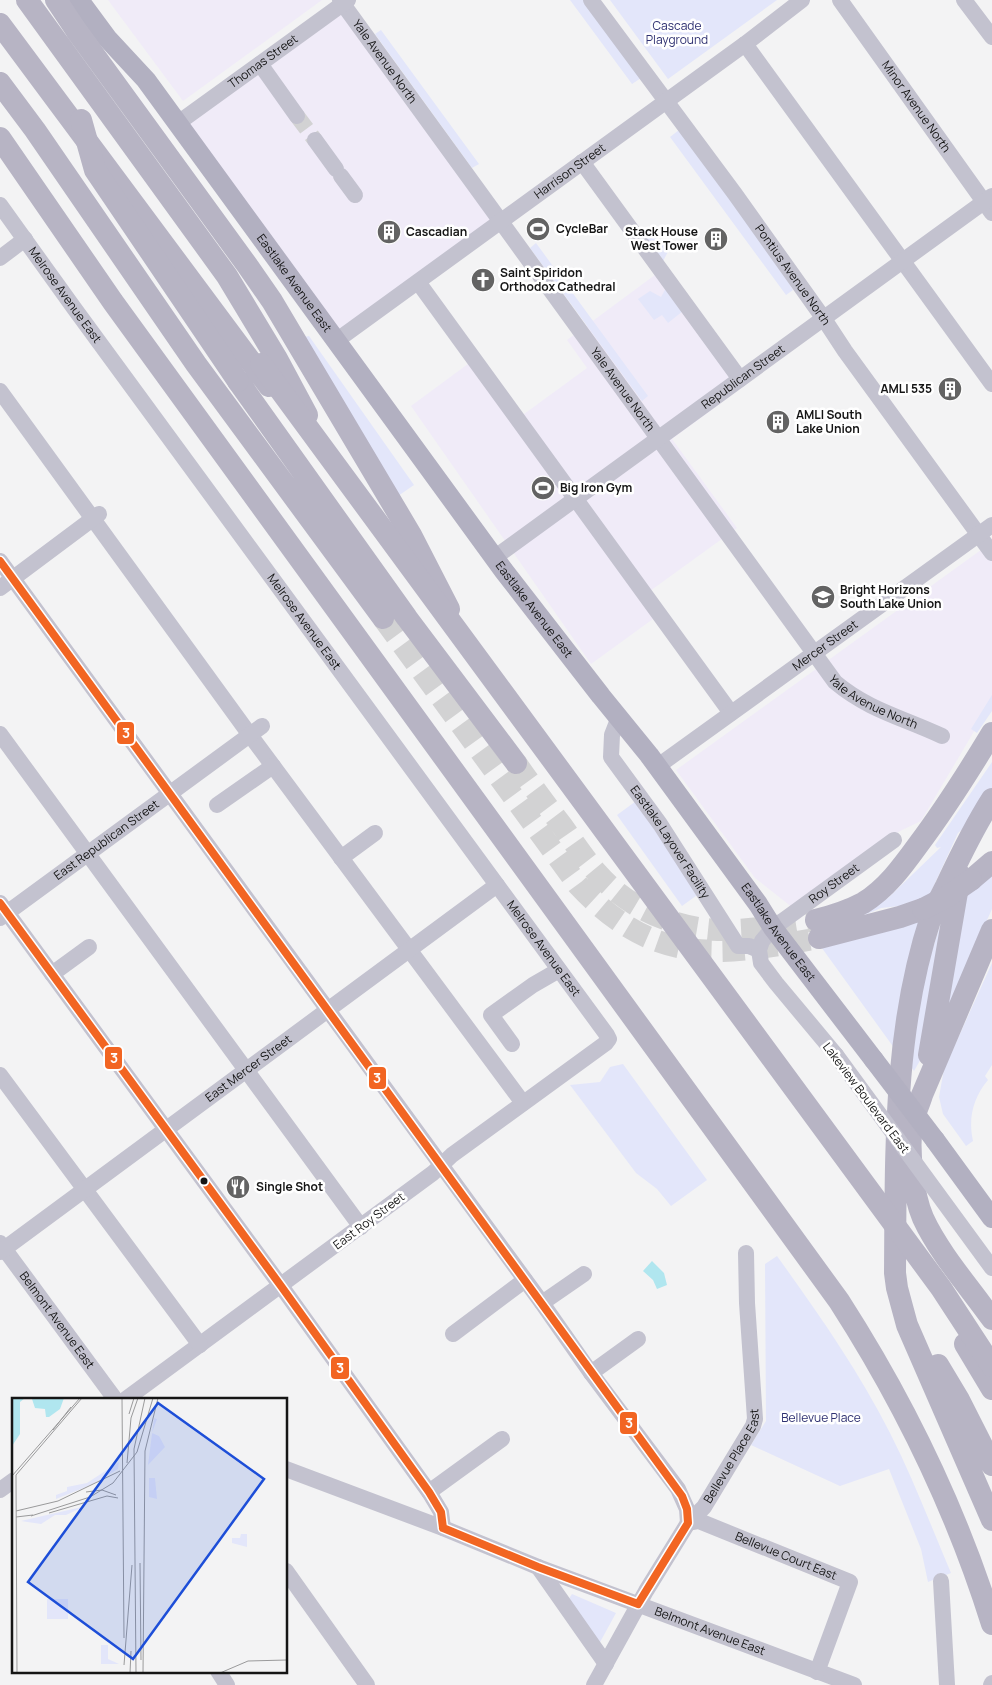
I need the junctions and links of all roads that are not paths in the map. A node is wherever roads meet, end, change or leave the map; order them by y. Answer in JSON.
{"nodes":[{"id":1,"x":27,"y":0,"type":"edge"},
{"id":2,"x":35,"y":0,"type":"edge"},
{"id":3,"x":56,"y":0,"type":"edge"},
{"id":4,"x":78,"y":0,"type":"edge"},
{"id":5,"x":591,"y":0,"type":"edge"},
{"id":6,"x":802,"y":0,"type":"edge"},
{"id":7,"x":840,"y":0,"type":"edge"},
{"id":8,"x":964,"y":0,"type":"edge"},
{"id":9,"x":343,"y":1,"type":"edge"},
{"id":10,"x":0,"y":12,"type":"edge"},
{"id":11,"x":44,"y":25,"type":"junction"},
{"id":12,"x":4,"y":26,"type":"edge"},
{"id":13,"x":992,"y":38,"type":"edge"},
{"id":14,"x":744,"y":44,"type":"junction"},
{"id":15,"x":260,"y":64,"type":"junction"},
{"id":16,"x":0,"y":83,"type":"edge"},
{"id":17,"x":666,"y":101,"type":"junction"},
{"id":18,"x":297,"y":116,"type":"tunnel mouth"},
{"id":19,"x":81,"y":120,"type":"junction"},
{"id":20,"x":178,"y":123,"type":"junction"},
{"id":21,"x":0,"y":138,"type":"edge"},
{"id":22,"x":315,"y":140,"type":"tunnel mouth"},
{"id":23,"x":582,"y":162,"type":"junction"},
{"id":24,"x":355,"y":195,"type":"dead end"},
{"id":25,"x":989,"y":203,"type":"edge"},
{"id":26,"x":0,"y":205,"type":"edge"},
{"id":27,"x":500,"y":221,"type":"junction"},
{"id":28,"x":26,"y":239,"type":"junction"},
{"id":29,"x":0,"y":258,"type":"edge"},
{"id":30,"x":903,"y":260,"type":"junction"},
{"id":31,"x":418,"y":282,"type":"junction"},
{"id":32,"x":824,"y":319,"type":"junction"},
{"id":33,"x":336,"y":341,"type":"junction"},
{"id":34,"x":740,"y":379,"type":"junction"},
{"id":35,"x":992,"y":384,"type":"edge"},
{"id":36,"x":0,"y":392,"type":"edge"},
{"id":37,"x":658,"y":438,"type":"junction"},
{"id":38,"x":346,"y":489,"type":"junction"},
{"id":39,"x":575,"y":499,"type":"junction"},
{"id":40,"x":96,"y":516,"type":"junction"},
{"id":41,"x":992,"y":525,"type":"edge"},
{"id":42,"x":978,"y":535,"type":"junction"},
{"id":43,"x":992,"y":553,"type":"edge"},
{"id":44,"x":494,"y":558,"type":"junction"},
{"id":45,"x":0,"y":561,"type":"edge"},
{"id":46,"x":6,"y":583,"type":"edge"},
{"id":47,"x":383,"y":618,"type":"tunnel mouth"},
{"id":48,"x":814,"y":653,"type":"junction"},
{"id":49,"x":474,"y":656,"type":"junction"},
{"id":50,"x":731,"y":713,"type":"junction"},
{"id":51,"x":619,"y":718,"type":"junction"},
{"id":52,"x":256,"y":731,"type":"junction"},
{"id":53,"x":992,"y":733,"type":"edge"},
{"id":54,"x":0,"y":734,"type":"edge"},
{"id":55,"x":942,"y":736,"type":"dead end"},
{"id":56,"x":516,"y":763,"type":"tunnel mouth"},
{"id":57,"x":273,"y":766,"type":"junction"},
{"id":58,"x":658,"y":766,"type":"junction"},
{"id":59,"x":169,"y":794,"type":"junction"},
{"id":60,"x":992,"y":799,"type":"edge"},
{"id":61,"x":217,"y":805,"type":"dead end"},
{"id":62,"x":375,"y":833,"type":"dead end"},
{"id":63,"x":894,"y":840,"type":"dead end"},
{"id":64,"x":965,"y":844,"type":"junction"},
{"id":65,"x":87,"y":854,"type":"junction"},
{"id":66,"x":341,"y":858,"type":"junction"},
{"id":67,"x":992,"y":862,"type":"edge"},
{"id":68,"x":497,"y":885,"type":"junction"},
{"id":69,"x":2,"y":911,"type":"edge"},
{"id":70,"x":773,"y":928,"type":"junction"},
{"id":71,"x":992,"y":930,"type":"edge"},
{"id":72,"x":89,"y":947,"type":"dead end"},
{"id":73,"x":759,"y":950,"type":"junction"},
{"id":74,"x":409,"y":951,"type":"junction"},
{"id":75,"x":992,"y":958,"type":"edge"},
{"id":76,"x":559,"y":970,"type":"junction"},
{"id":77,"x":52,"y":974,"type":"junction"},
{"id":78,"x":328,"y":1010,"type":"junction"},
{"id":79,"x":609,"y":1040,"type":"joint"},
{"id":80,"x":512,"y":1044,"type":"dead end"},
{"id":81,"x":247,"y":1070,"type":"junction"},
{"id":82,"x":0,"y":1075,"type":"edge"},
{"id":83,"x":922,"y":1095,"type":"junction"},
{"id":84,"x":523,"y":1103,"type":"junction"},
{"id":85,"x":166,"y":1130,"type":"junction"},
{"id":86,"x":442,"y":1165,"type":"junction"},
{"id":87,"x":85,"y":1191,"type":"junction"},
{"id":88,"x":992,"y":1218,"type":"edge"},
{"id":89,"x":361,"y":1227,"type":"junction"},
{"id":90,"x":2,"y":1248,"type":"edge"},
{"id":91,"x":746,"y":1253,"type":"dead end"},
{"id":92,"x":992,"y":1268,"type":"edge"},
{"id":93,"x":584,"y":1274,"type":"dead end"},
{"id":94,"x":525,"y":1280,"type":"junction"},
{"id":95,"x":281,"y":1286,"type":"junction"},
{"id":96,"x":992,"y":1297,"type":"edge"},
{"id":97,"x":901,"y":1302,"type":"junction"},
{"id":98,"x":542,"y":1303,"type":"junction"},
{"id":99,"x":992,"y":1319,"type":"edge"},
{"id":100,"x":453,"y":1334,"type":"dead end"},
{"id":101,"x":638,"y":1340,"type":"dead end"},
{"id":102,"x":200,"y":1345,"type":"junction"},
{"id":103,"x":992,"y":1366,"type":"edge"},
{"id":104,"x":592,"y":1373,"type":"junction"},
{"id":105,"x":992,"y":1389,"type":"edge"},
{"id":106,"x":114,"y":1398,"type":"edge"},
{"id":107,"x":127,"y":1398,"type":"edge"},
{"id":108,"x":502,"y":1439,"type":"dead end"},
{"id":109,"x":992,"y":1465,"type":"edge"},
{"id":110,"x":288,"y":1471,"type":"edge"},
{"id":111,"x":12,"y":1481,"type":"edge"},
{"id":112,"x":0,"y":1490,"type":"edge"},
{"id":113,"x":429,"y":1492,"type":"junction"},
{"id":114,"x":992,"y":1520,"type":"edge"},
{"id":115,"x":688,"y":1523,"type":"junction"},
{"id":116,"x":443,"y":1528,"type":"junction"},
{"id":117,"x":538,"y":1567,"type":"junction"},
{"id":118,"x":288,"y":1574,"type":"edge"},
{"id":119,"x":941,"y":1580,"type":"dead end"},
{"id":120,"x":638,"y":1604,"type":"junction"},
{"id":121,"x":992,"y":1624,"type":"edge"},
{"id":122,"x":606,"y":1664,"type":"junction"},
{"id":123,"x":219,"y":1672,"type":"edge"},
{"id":124,"x":817,"y":1672,"type":"junction"},
{"id":125,"x":227,"y":1685,"type":"edge"},
{"id":126,"x":367,"y":1685,"type":"edge"},
{"id":127,"x":594,"y":1685,"type":"edge"},
{"id":128,"x":854,"y":1685,"type":"edge"},
{"id":129,"x":947,"y":1685,"type":"edge"}],
"edges":[{"from":1,"to":11,"type":"highway"},
{"from":2,"to":11,"type":"highway"},
{"from":3,"to":49,"type":"highway","bridge":true},
{"from":4,"to":20,"type":"main road","name":"Eastlake Avenue East"},
{"from":5,"to":17,"type":"street","name":"Pontius Avenue North"},
{"from":6,"to":14,"type":"street","name":"Harrison Street"},
{"from":7,"to":25,"type":"street","name":"Minor Avenue North"},
{"from":8,"to":13,"type":"street"},
{"from":9,"to":15,"type":"street","name":"Thomas Street"},
{"from":9,"to":27,"type":"street","name":"Yale Avenue North"},
{"from":10,"to":19,"type":"highway"},
{"from":11,"to":38,"type":"highway"},
{"from":12,"to":38,"type":"highway"},
{"from":14,"to":17,"type":"street","name":"Harrison Street"},
{"from":14,"to":30,"type":"street"},
{"from":15,"to":18,"type":"street"},
{"from":15,"to":20,"type":"street","name":"Thomas Street"},
{"from":16,"to":47,"type":"highway"},
{"from":17,"to":23,"type":"street","name":"Harrison Street"},
{"from":17,"to":32,"type":"street","name":"Pontius Avenue North"},
{"from":19,"to":49,"type":"highway","bridge":true},
{"from":19,"to":56,"type":"highway","bridge":true},
{"from":20,"to":33,"type":"main road","name":"Eastlake Avenue East"},
{"from":21,"to":121,"type":"highway"},
{"from":22,"to":24,"type":"street"},
{"from":23,"to":27,"type":"street","name":"Harrison Street"},
{"from":23,"to":34,"type":"street"},
{"from":25,"to":30,"type":"street","name":"Republican Street"},
{"from":26,"to":28,"type":"street","name":"Melrose Avenue East"},
{"from":27,"to":31,"type":"street","name":"Harrison Street"},
{"from":27,"to":37,"type":"street","name":"Yale Avenue North"},
{"from":28,"to":29,"type":"street"},
{"from":28,"to":68,"type":"street","name":"Melrose Avenue East"},
{"from":30,"to":32,"type":"street","name":"Republican Street"},
{"from":30,"to":35,"type":"street"},
{"from":31,"to":33,"type":"street","name":"Harrison Street"},
{"from":31,"to":39,"type":"street"},
{"from":32,"to":34,"type":"street","name":"Republican Street"},
{"from":32,"to":42,"type":"street","name":"Pontius Avenue North"},
{"from":33,"to":44,"type":"main road","name":"Eastlake Avenue East"},
{"from":34,"to":37,"type":"street","name":"Republican Street"},
{"from":36,"to":40,"type":"street"},
{"from":37,"to":39,"type":"street","name":"Republican Street"},
{"from":37,"to":48,"type":"street","name":"Yale Avenue North"},
{"from":38,"to":105,"type":"highway"},
{"from":39,"to":44,"type":"street","name":"Republican Street"},
{"from":39,"to":50,"type":"street"},
{"from":40,"to":46,"type":"street"},
{"from":40,"to":52,"type":"street"},
{"from":41,"to":42,"type":"street","name":"Mercer Street"},
{"from":42,"to":43,"type":"street","name":"Pontius Avenue North"},
{"from":42,"to":48,"type":"street","name":"Mercer Street"},
{"from":44,"to":51,"type":"main road","name":"Eastlake Avenue East"},
{"from":45,"to":46,"type":"street"},
{"from":46,"to":59,"type":"street"},
{"from":48,"to":50,"type":"street","name":"Mercer Street"},
{"from":48,"to":55,"type":"street","name":"Yale Avenue North"},
{"from":49,"to":103,"type":"highway","bridge":true},
{"from":50,"to":58,"type":"street","name":"Mercer Street"},
{"from":51,"to":58,"type":"main road","name":"Eastlake Avenue East"},
{"from":51,"to":73,"type":"street","name":"Eastlake Layover Facility"},
{"from":52,"to":57,"type":"street"},
{"from":52,"to":59,"type":"street","name":"East Republican Street"},
{"from":53,"to":67,"type":"highway","bridge":true},
{"from":54,"to":65,"type":"street"},
{"from":57,"to":61,"type":"street"},
{"from":57,"to":66,"type":"street"},
{"from":58,"to":70,"type":"main road","name":"Eastlake Avenue East"},
{"from":59,"to":65,"type":"street","name":"East Republican Street"},
{"from":59,"to":78,"type":"street"},
{"from":60,"to":64,"type":"highway"},
{"from":62,"to":66,"type":"street"},
{"from":63,"to":70,"type":"street","name":"Roy Street"},
{"from":64,"to":83,"type":"highway"},
{"from":64,"to":97,"type":"highway"},
{"from":65,"to":69,"type":"street","name":"East Republican Street"},
{"from":65,"to":81,"type":"street"},
{"from":66,"to":74,"type":"street"},
{"from":68,"to":74,"type":"street","name":"East Mercer Street"},
{"from":68,"to":76,"type":"street","name":"Melrose Avenue East"},
{"from":69,"to":77,"type":"street"},
{"from":70,"to":73,"type":"street"},
{"from":70,"to":88,"type":"main road","name":"Eastlake Avenue East","bridge":true},
{"from":71,"to":83,"type":"highway"},
{"from":72,"to":77,"type":"street"},
{"from":73,"to":92,"type":"street","name":"Lakeview Boulevard East","bridge":true},
{"from":74,"to":78,"type":"street","name":"East Mercer Street"},
{"from":74,"to":84,"type":"street"},
{"from":75,"to":96,"type":"highway"},
{"from":76,"to":79,"type":"street","name":"Melrose Avenue East"},
{"from":76,"to":80,"type":"street"},
{"from":77,"to":85,"type":"street"},
{"from":78,"to":81,"type":"street","name":"East Mercer Street"},
{"from":78,"to":86,"type":"street"},
{"from":79,"to":84,"type":"street","name":"East Roy Street"},
{"from":81,"to":85,"type":"street","name":"East Mercer Street"},
{"from":81,"to":89,"type":"street"},
{"from":82,"to":87,"type":"street"},
{"from":83,"to":99,"type":"highway"},
{"from":84,"to":86,"type":"street","name":"East Roy Street"},
{"from":85,"to":87,"type":"street","name":"East Mercer Street"},
{"from":85,"to":95,"type":"street"},
{"from":86,"to":89,"type":"street","name":"East Roy Street"},
{"from":86,"to":94,"type":"street"},
{"from":87,"to":90,"type":"street","name":"East Mercer Street"},
{"from":87,"to":102,"type":"street"},
{"from":89,"to":95,"type":"street","name":"East Roy Street"},
{"from":90,"to":106,"type":"street","name":"Belmont Avenue East"},
{"from":91,"to":115,"type":"street","name":"Bellevue Place East"},
{"from":93,"to":98,"type":"street"},
{"from":94,"to":98,"type":"street"},
{"from":94,"to":100,"type":"street"},
{"from":95,"to":102,"type":"street","name":"East Roy Street"},
{"from":95,"to":113,"type":"street"},
{"from":97,"to":109,"type":"highway"},
{"from":97,"to":114,"type":"highway"},
{"from":98,"to":104,"type":"street"},
{"from":101,"to":104,"type":"street"},
{"from":102,"to":107,"type":"street","name":"East Roy Street"},
{"from":104,"to":115,"type":"street"},
{"from":108,"to":113,"type":"street"},
{"from":110,"to":116,"type":"street","name":"Belmont Avenue East"},
{"from":111,"to":112,"type":"street"},
{"from":113,"to":116,"type":"street"},
{"from":115,"to":120,"type":"street","name":"Bellevue Place East"},
{"from":115,"to":124,"type":"street","name":"Bellevue Court East"},
{"from":116,"to":117,"type":"street","name":"Belmont Avenue East"},
{"from":117,"to":120,"type":"street","name":"Belmont Avenue East"},
{"from":117,"to":122,"type":"street"},
{"from":118,"to":126,"type":"street"},
{"from":119,"to":129,"type":"street"},
{"from":120,"to":122,"type":"street","name":"Bellevue Place East"},
{"from":120,"to":124,"type":"street","name":"Belmont Avenue East"},
{"from":122,"to":127,"type":"street","name":"Bellevue Place East"},
{"from":123,"to":125,"type":"street"},
{"from":124,"to":128,"type":"street","name":"Belmont Avenue East"}]}
